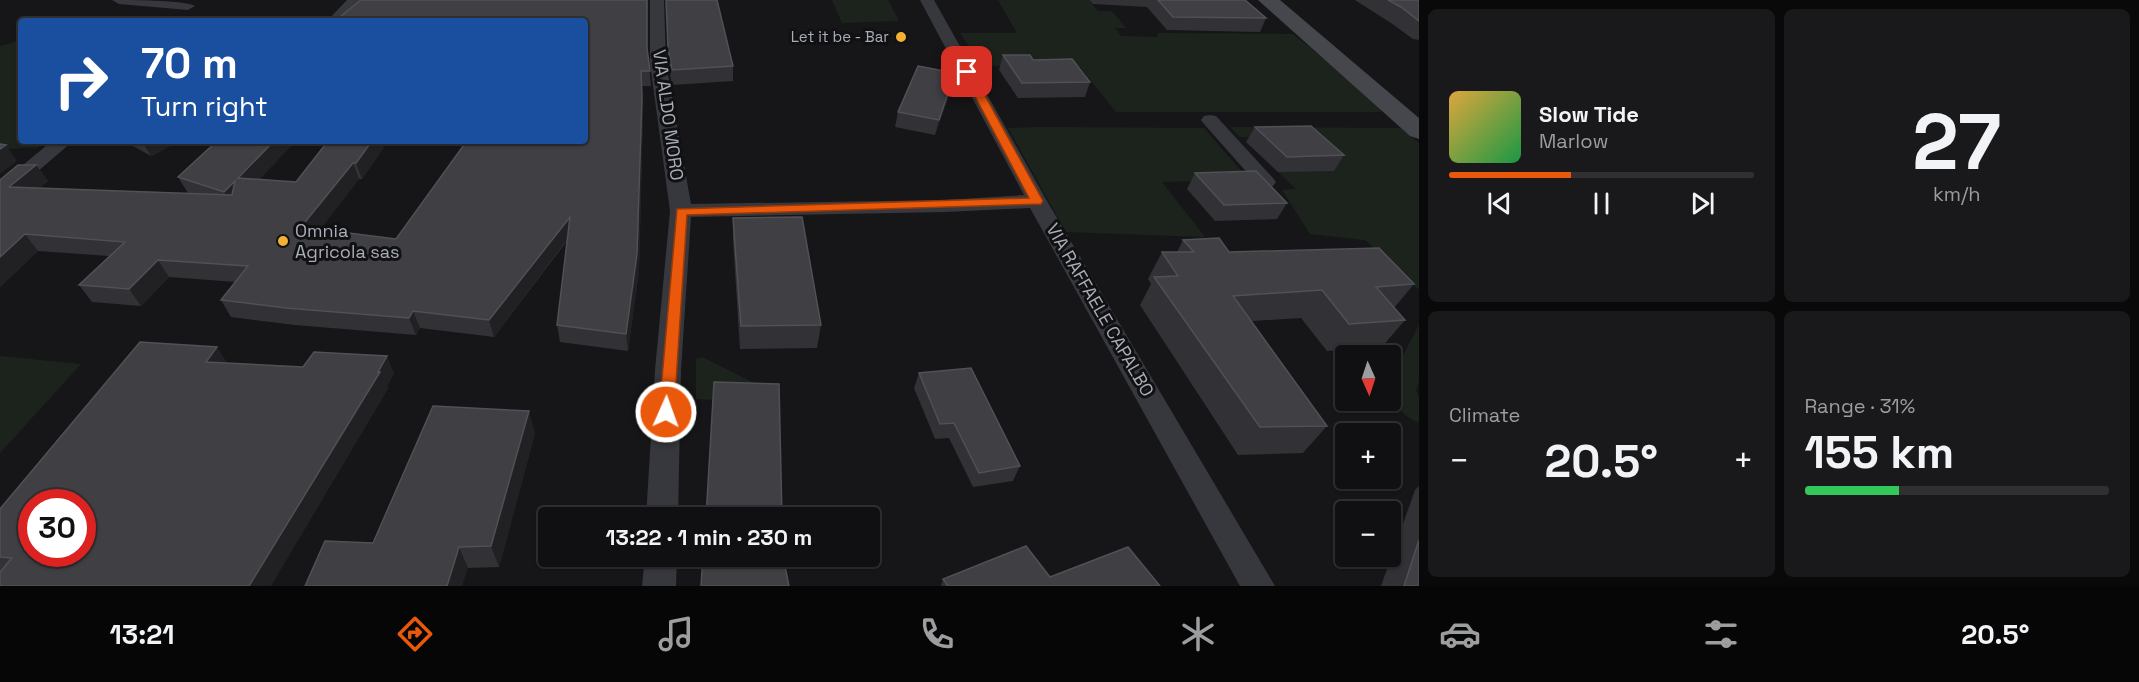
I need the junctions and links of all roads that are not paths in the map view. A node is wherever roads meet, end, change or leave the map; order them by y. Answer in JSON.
{"nodes":[{"id":1,"x":119,"y":0,"type":"edge"},
{"id":2,"x":355,"y":0,"type":"edge"},
{"id":3,"x":657,"y":0,"type":"edge"},
{"id":4,"x":927,"y":0,"type":"edge"},
{"id":5,"x":1268,"y":0,"type":"edge"},
{"id":6,"x":192,"y":3,"type":"edge"},
{"id":7,"x":183,"y":18,"type":"edge"},
{"id":8,"x":338,"y":18,"type":"edge"},
{"id":9,"x":1210,"y":120,"type":"dead end"},
{"id":10,"x":1419,"y":131,"type":"edge"},
{"id":11,"x":60,"y":144,"type":"edge"},
{"id":12,"x":1266,"y":182,"type":"edge"},
{"id":13,"x":0,"y":194,"type":"edge"},
{"id":14,"x":1037,"y":201,"type":"junction"},
{"id":15,"x":681,"y":211,"type":"junction"},
{"id":16,"x":662,"y":507,"type":"edge"},
{"id":17,"x":660,"y":567,"type":"edge"},
{"id":18,"x":659,"y":586,"type":"edge"},
{"id":19,"x":1258,"y":586,"type":"edge"}],
"edges":[{"from":1,"to":6,"type":"street"},
{"from":2,"to":8,"type":"street"},
{"from":3,"to":15,"type":"street","name":"VIA ALDO MORO"},
{"from":4,"to":14,"type":"street","name":"VIA RAFFAELE CAPALBO"},
{"from":5,"to":10,"type":"main road"},
{"from":6,"to":7,"type":"street"},
{"from":9,"to":12,"type":"street"},
{"from":11,"to":13,"type":"street"},
{"from":14,"to":15,"type":"street"},
{"from":14,"to":19,"type":"street","name":"VIA RAFFAELE CAPALBO"},
{"from":15,"to":16,"type":"street","name":"VIA ALDO MORO"},
{"from":17,"to":18,"type":"street"}]}
